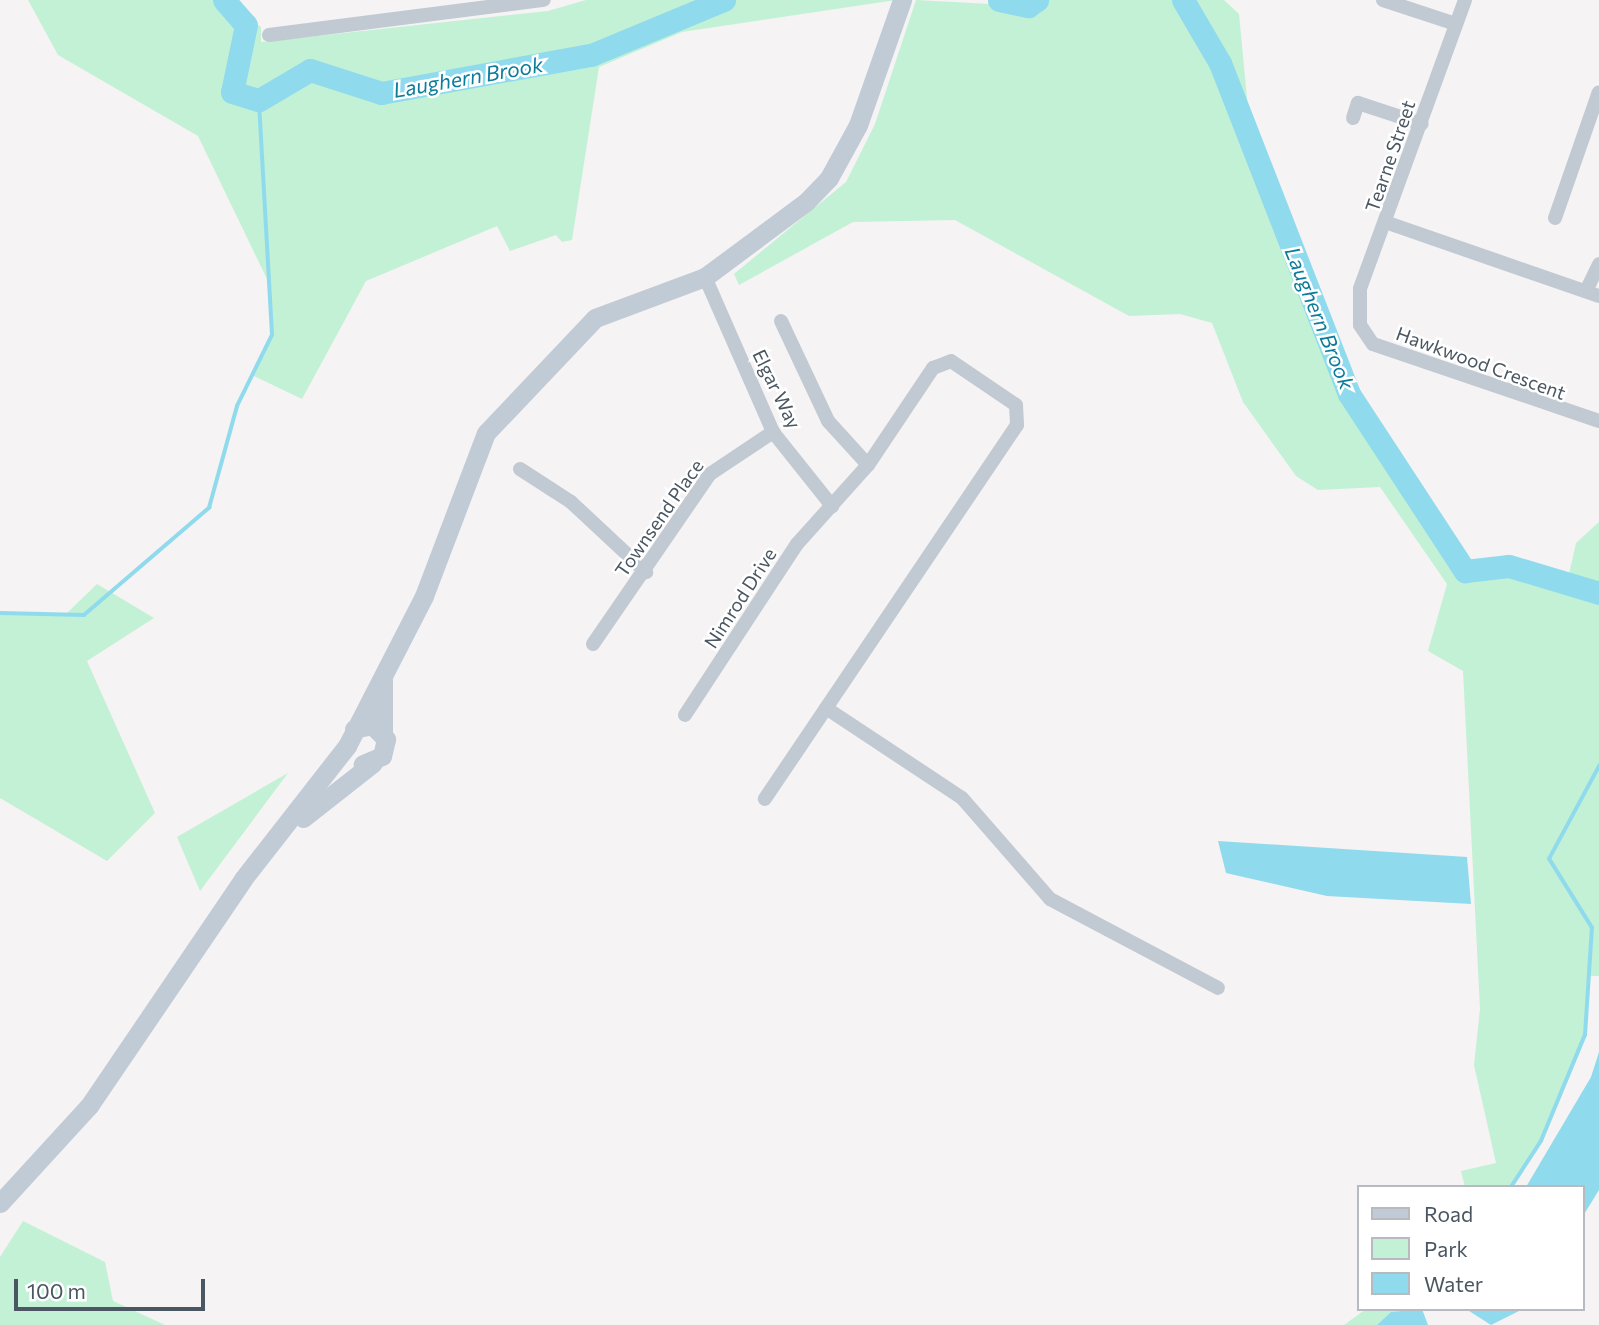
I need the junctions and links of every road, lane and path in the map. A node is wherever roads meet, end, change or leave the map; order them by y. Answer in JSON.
{"nodes":[{"id":1,"x":544,"y":0,"type":"edge"},
{"id":2,"x":1383,"y":0,"type":"edge"},
{"id":3,"x":1465,"y":0,"type":"edge"},
{"id":4,"x":902,"y":1,"type":"edge"},
{"id":5,"x":492,"y":5,"type":"edge"},
{"id":6,"x":1456,"y":24,"type":"junction"},
{"id":7,"x":269,"y":35,"type":"dead end"},
{"id":8,"x":1599,"y":92,"type":"edge"},
{"id":9,"x":1353,"y":118,"type":"dead end"},
{"id":10,"x":1422,"y":124,"type":"junction"},
{"id":11,"x":1555,"y":218,"type":"dead end"},
{"id":12,"x":1388,"y":223,"type":"junction"},
{"id":13,"x":1599,"y":264,"type":"edge"},
{"id":14,"x":705,"y":277,"type":"junction"},
{"id":15,"x":1592,"y":294,"type":"edge"},
{"id":16,"x":781,"y":321,"type":"dead end"},
{"id":17,"x":1360,"y":325,"type":"joint"},
{"id":18,"x":1599,"y":421,"type":"edge"},
{"id":19,"x":773,"y":432,"type":"junction"},
{"id":20,"x":868,"y":465,"type":"junction"},
{"id":21,"x":520,"y":469,"type":"dead end"},
{"id":22,"x":832,"y":506,"type":"junction"},
{"id":23,"x":646,"y":572,"type":"junction"},
{"id":24,"x":593,"y":644,"type":"dead end"},
{"id":25,"x":383,"y":679,"type":"junction"},
{"id":26,"x":826,"y":708,"type":"junction"},
{"id":27,"x":685,"y":715,"type":"dead end"},
{"id":28,"x":383,"y":733,"type":"junction"},
{"id":29,"x":350,"y":738,"type":"junction"},
{"id":30,"x":373,"y":763,"type":"junction"},
{"id":31,"x":765,"y":799,"type":"dead end"},
{"id":32,"x":285,"y":830,"type":"junction"},
{"id":33,"x":1218,"y":988,"type":"dead end"},
{"id":34,"x":0,"y":1203,"type":"edge"}],
"edges":[{"from":1,"to":5,"type":"street"},
{"from":2,"to":6,"type":"street"},
{"from":3,"to":6,"type":"street","name":"Tearne Street"},
{"from":4,"to":14,"type":"main road"},
{"from":5,"to":7,"type":"street"},
{"from":6,"to":10,"type":"street","name":"Tearne Street"},
{"from":8,"to":11,"type":"street"},
{"from":9,"to":10,"type":"street"},
{"from":10,"to":12,"type":"street","name":"Tearne Street"},
{"from":12,"to":15,"type":"street"},
{"from":12,"to":17,"type":"street","name":"Tearne Street"},
{"from":13,"to":15,"type":"street"},
{"from":14,"to":19,"type":"street","name":"Elgar Way"},
{"from":14,"to":25,"type":"main road"},
{"from":16,"to":20,"type":"street"},
{"from":17,"to":18,"type":"street","name":"Hawkwood Crescent"},
{"from":19,"to":22,"type":"street","name":"Elgar Way"},
{"from":19,"to":23,"type":"street","name":"Townsend Place"},
{"from":20,"to":22,"type":"street","name":"Nimrod Drive"},
{"from":20,"to":26,"type":"street","name":"Nimrod Drive"},
{"from":21,"to":23,"type":"street"},
{"from":22,"to":27,"type":"street","name":"Nimrod Drive"},
{"from":23,"to":24,"type":"street","name":"Townsend Place"},
{"from":25,"to":28,"type":"main road"},
{"from":25,"to":29,"type":"main road"},
{"from":26,"to":31,"type":"street"},
{"from":26,"to":33,"type":"street"},
{"from":28,"to":29,"type":"main road"},
{"from":28,"to":30,"type":"main road"},
{"from":29,"to":30,"type":"main road"},
{"from":29,"to":32,"type":"main road"},
{"from":30,"to":32,"type":"main road"},
{"from":32,"to":34,"type":"main road"}]}
